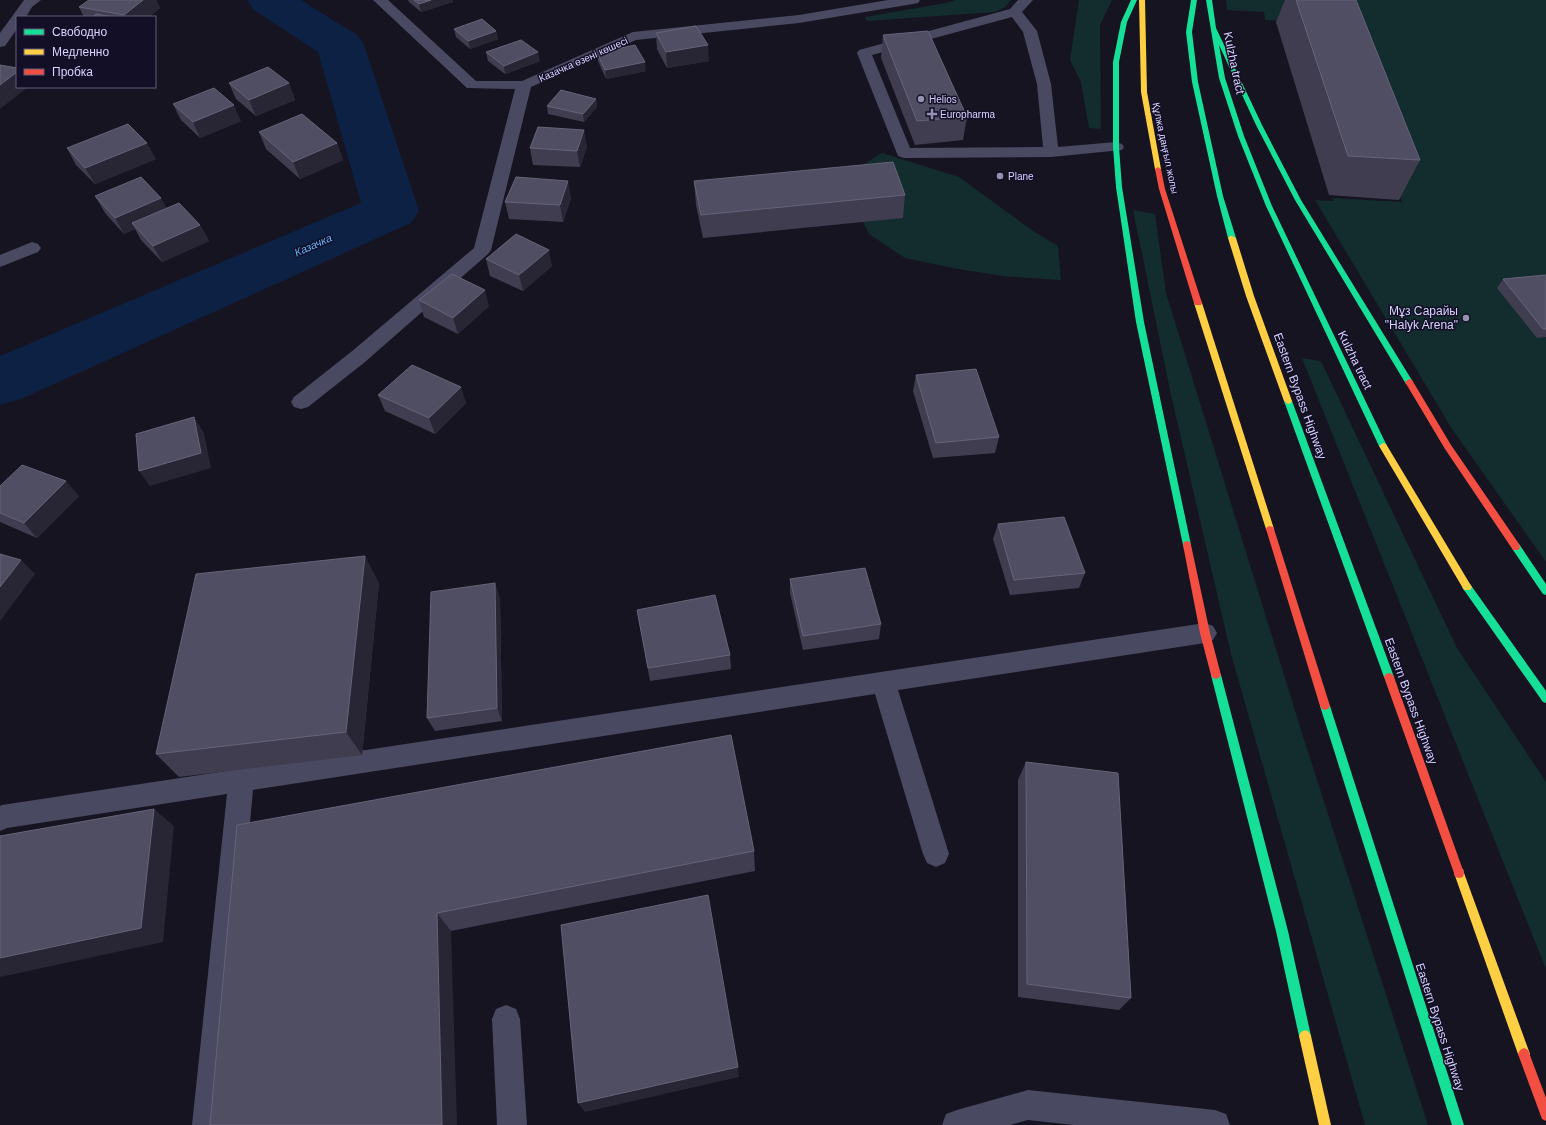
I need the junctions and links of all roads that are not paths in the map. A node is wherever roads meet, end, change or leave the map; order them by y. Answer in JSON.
{"nodes":[{"id":1,"x":34,"y":0,"type":"edge"},
{"id":2,"x":380,"y":0,"type":"edge"},
{"id":3,"x":913,"y":0,"type":"edge"},
{"id":4,"x":1026,"y":0,"type":"edge"},
{"id":5,"x":1134,"y":0,"type":"edge"},
{"id":6,"x":1142,"y":0,"type":"edge"},
{"id":7,"x":1194,"y":0,"type":"edge"},
{"id":8,"x":1209,"y":0,"type":"edge"},
{"id":9,"x":1015,"y":12,"type":"junction"},
{"id":10,"x":19,"y":16,"type":"edge"},
{"id":11,"x":16,"y":21,"type":"edge"},
{"id":12,"x":1215,"y":28,"type":"junction"},
{"id":13,"x":0,"y":43,"type":"edge"},
{"id":14,"x":524,"y":85,"type":"junction"},
{"id":15,"x":1116,"y":147,"type":"junction"},
{"id":16,"x":1051,"y":152,"type":"junction"},
{"id":17,"x":32,"y":248,"type":"dead end"},
{"id":18,"x":0,"y":261,"type":"edge"},
{"id":19,"x":1196,"y":296,"type":"joint"},
{"id":20,"x":301,"y":402,"type":"dead end"},
{"id":21,"x":1546,"y":591,"type":"edge"},
{"id":22,"x":1206,"y":633,"type":"junction"},
{"id":23,"x":883,"y":682,"type":"junction"},
{"id":24,"x":1546,"y":699,"type":"edge"},
{"id":25,"x":241,"y":781,"type":"junction"},
{"id":26,"x":0,"y":819,"type":"edge"},
{"id":27,"x":936,"y":854,"type":"dead end"},
{"id":28,"x":506,"y":1019,"type":"dead end"},
{"id":29,"x":1546,"y":1115,"type":"edge"},
{"id":30,"x":207,"y":1125,"type":"edge"},
{"id":31,"x":512,"y":1125,"type":"edge"},
{"id":32,"x":957,"y":1125,"type":"edge"},
{"id":33,"x":1215,"y":1125,"type":"edge"},
{"id":34,"x":1325,"y":1125,"type":"edge"},
{"id":35,"x":1458,"y":1125,"type":"edge"}],
"edges":[{"from":1,"to":10,"type":"street"},
{"from":2,"to":14,"type":"street","name":"Казачка өзені көшесі"},
{"from":3,"to":14,"type":"street","name":"Казачка өзені көшесі"},
{"from":4,"to":9,"type":"street"},
{"from":5,"to":15,"type":"main road"},
{"from":6,"to":19,"type":"main road","name":"Құлжа даңғыл жолы"},
{"from":7,"to":29,"type":"main road","name":"Eastern Bypass Highway"},
{"from":8,"to":12,"type":"main road","name":"Kulzha tract"},
{"from":9,"to":16,"type":"street"},
{"from":9,"to":16,"type":"street"},
{"from":11,"to":13,"type":"street"},
{"from":12,"to":21,"type":"main road"},
{"from":12,"to":24,"type":"main road","name":"Kulzha tract"},
{"from":14,"to":20,"type":"street"},
{"from":15,"to":16,"type":"street"},
{"from":15,"to":22,"type":"main road"},
{"from":17,"to":18,"type":"street"},
{"from":19,"to":35,"type":"main road","name":"Eastern Bypass Highway"},
{"from":22,"to":23,"type":"street"},
{"from":22,"to":34,"type":"main road"},
{"from":23,"to":25,"type":"street"},
{"from":23,"to":27,"type":"street"},
{"from":25,"to":26,"type":"street"},
{"from":25,"to":30,"type":"street"},
{"from":28,"to":31,"type":"street"},
{"from":32,"to":33,"type":"street"}]}
